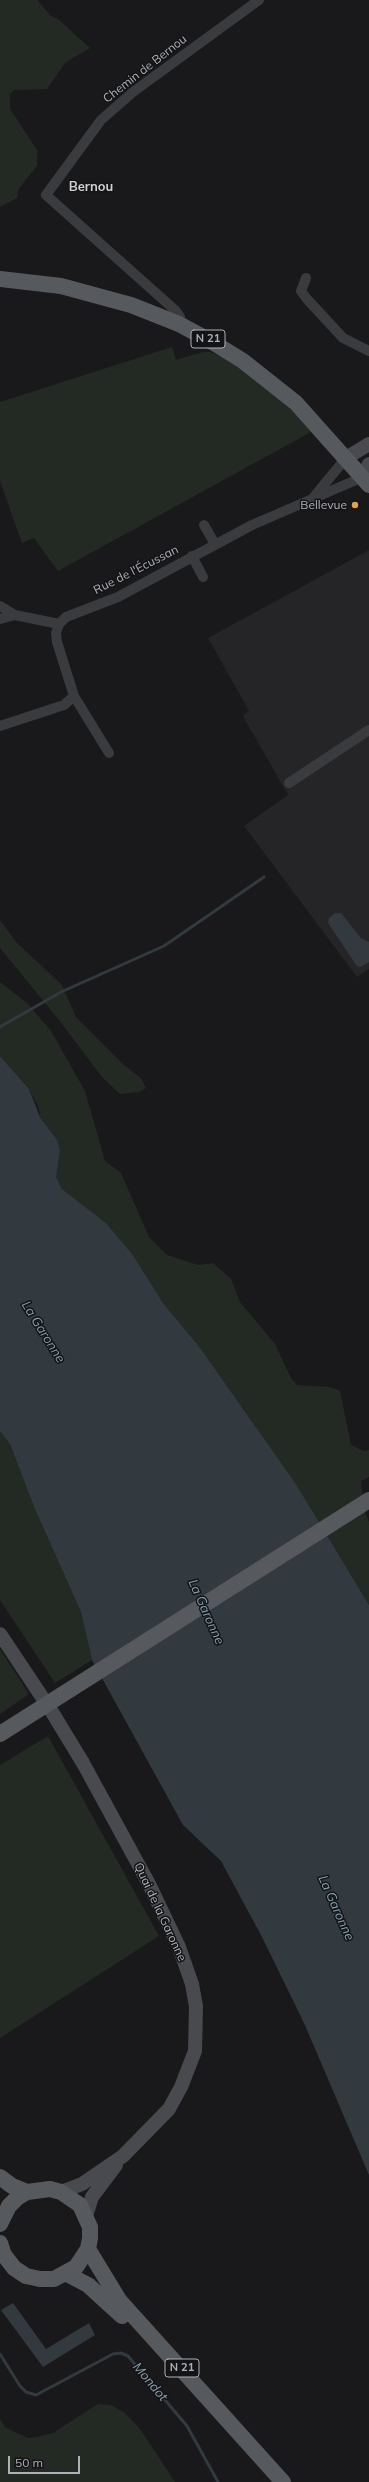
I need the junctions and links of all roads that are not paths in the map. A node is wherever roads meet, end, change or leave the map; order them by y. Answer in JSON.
{"nodes":[{"id":1,"x":259,"y":0,"type":"edge"},
{"id":2,"x":306,"y":278,"type":"dead end"},
{"id":3,"x":0,"y":279,"type":"edge"},
{"id":4,"x":179,"y":324,"type":"junction"},
{"id":5,"x":369,"y":351,"type":"edge"},
{"id":6,"x":369,"y":444,"type":"edge"},
{"id":7,"x":346,"y":458,"type":"junction"},
{"id":8,"x":367,"y":475,"type":"edge"},
{"id":9,"x":312,"y":500,"type":"junction"},
{"id":10,"x":204,"y":525,"type":"dead end"},
{"id":11,"x":215,"y":544,"type":"junction"},
{"id":12,"x":192,"y":556,"type":"junction"},
{"id":13,"x":203,"y":577,"type":"dead end"},
{"id":14,"x":0,"y":606,"type":"edge"},
{"id":15,"x":15,"y":615,"type":"junction"},
{"id":16,"x":0,"y":619,"type":"edge"},
{"id":17,"x":59,"y":624,"type":"junction"},
{"id":18,"x":74,"y":696,"type":"junction"},
{"id":19,"x":0,"y":726,"type":"edge"},
{"id":20,"x":369,"y":730,"type":"edge"},
{"id":21,"x":109,"y":753,"type":"dead end"},
{"id":22,"x":288,"y":783,"type":"dead end"},
{"id":23,"x":369,"y":1493,"type":"edge"},
{"id":24,"x":369,"y":1500,"type":"edge"},
{"id":25,"x":0,"y":1634,"type":"edge"},
{"id":26,"x":16,"y":1720,"type":"junction"},
{"id":27,"x":0,"y":1727,"type":"edge"},
{"id":28,"x":0,"y":1734,"type":"edge"},
{"id":29,"x":123,"y":2156,"type":"junction"},
{"id":30,"x":0,"y":2177,"type":"edge"},
{"id":31,"x":27,"y":2192,"type":"junction"},
{"id":32,"x":61,"y":2192,"type":"junction"},
{"id":33,"x":86,"y":2216,"type":"junction"},
{"id":34,"x":1,"y":2217,"type":"edge"},
{"id":35,"x":0,"y":2243,"type":"edge"},
{"id":36,"x":88,"y":2249,"type":"junction"},
{"id":37,"x":7,"y":2269,"type":"edge"},
{"id":38,"x":67,"y":2274,"type":"junction"},
{"id":39,"x":274,"y":2482,"type":"edge"},
{"id":40,"x":283,"y":2482,"type":"edge"}],
"edges":[{"from":1,"to":4,"type":"street","name":"Chemin de Bernou"},
{"from":2,"to":5,"type":"street"},
{"from":3,"to":4,"type":"main road","number":"N 21"},
{"from":4,"to":7,"type":"main road","number":"N 21"},
{"from":6,"to":7,"type":"street"},
{"from":7,"to":8,"type":"main road","number":"N 21"},
{"from":7,"to":9,"type":"street","name":"Rue de l'Écussan"},
{"from":8,"to":9,"type":"street","name":"Rue de l'Écussan"},
{"from":9,"to":11,"type":"street","name":"Rue de l'Écussan"},
{"from":10,"to":11,"type":"street"},
{"from":11,"to":12,"type":"street","name":"Rue de l'Écussan"},
{"from":12,"to":13,"type":"street"},
{"from":12,"to":17,"type":"street","name":"Rue de l'Écussan"},
{"from":14,"to":15,"type":"street"},
{"from":15,"to":16,"type":"street"},
{"from":15,"to":17,"type":"street"},
{"from":17,"to":18,"type":"street"},
{"from":18,"to":19,"type":"street"},
{"from":18,"to":21,"type":"street"},
{"from":20,"to":22,"type":"street"},
{"from":23,"to":26,"type":"main road"},
{"from":24,"to":26,"type":"main road"},
{"from":25,"to":29,"type":"street","name":"Quai de la Garonne"},
{"from":26,"to":27,"type":"main road"},
{"from":26,"to":28,"type":"main road"},
{"from":29,"to":32,"type":"street","name":"Quai de la Garonne"},
{"from":29,"to":33,"type":"street","name":"Quai de la Garonne"},
{"from":30,"to":31,"type":"main road"},
{"from":31,"to":32,"type":"main road"},
{"from":31,"to":34,"type":"main road"},
{"from":32,"to":33,"type":"main road"},
{"from":33,"to":36,"type":"main road"},
{"from":35,"to":37,"type":"main road"},
{"from":36,"to":38,"type":"main road"},
{"from":36,"to":40,"type":"main road","number":"N 21"},
{"from":37,"to":38,"type":"main road"},
{"from":38,"to":39,"type":"main road","number":"N 21"}]}
